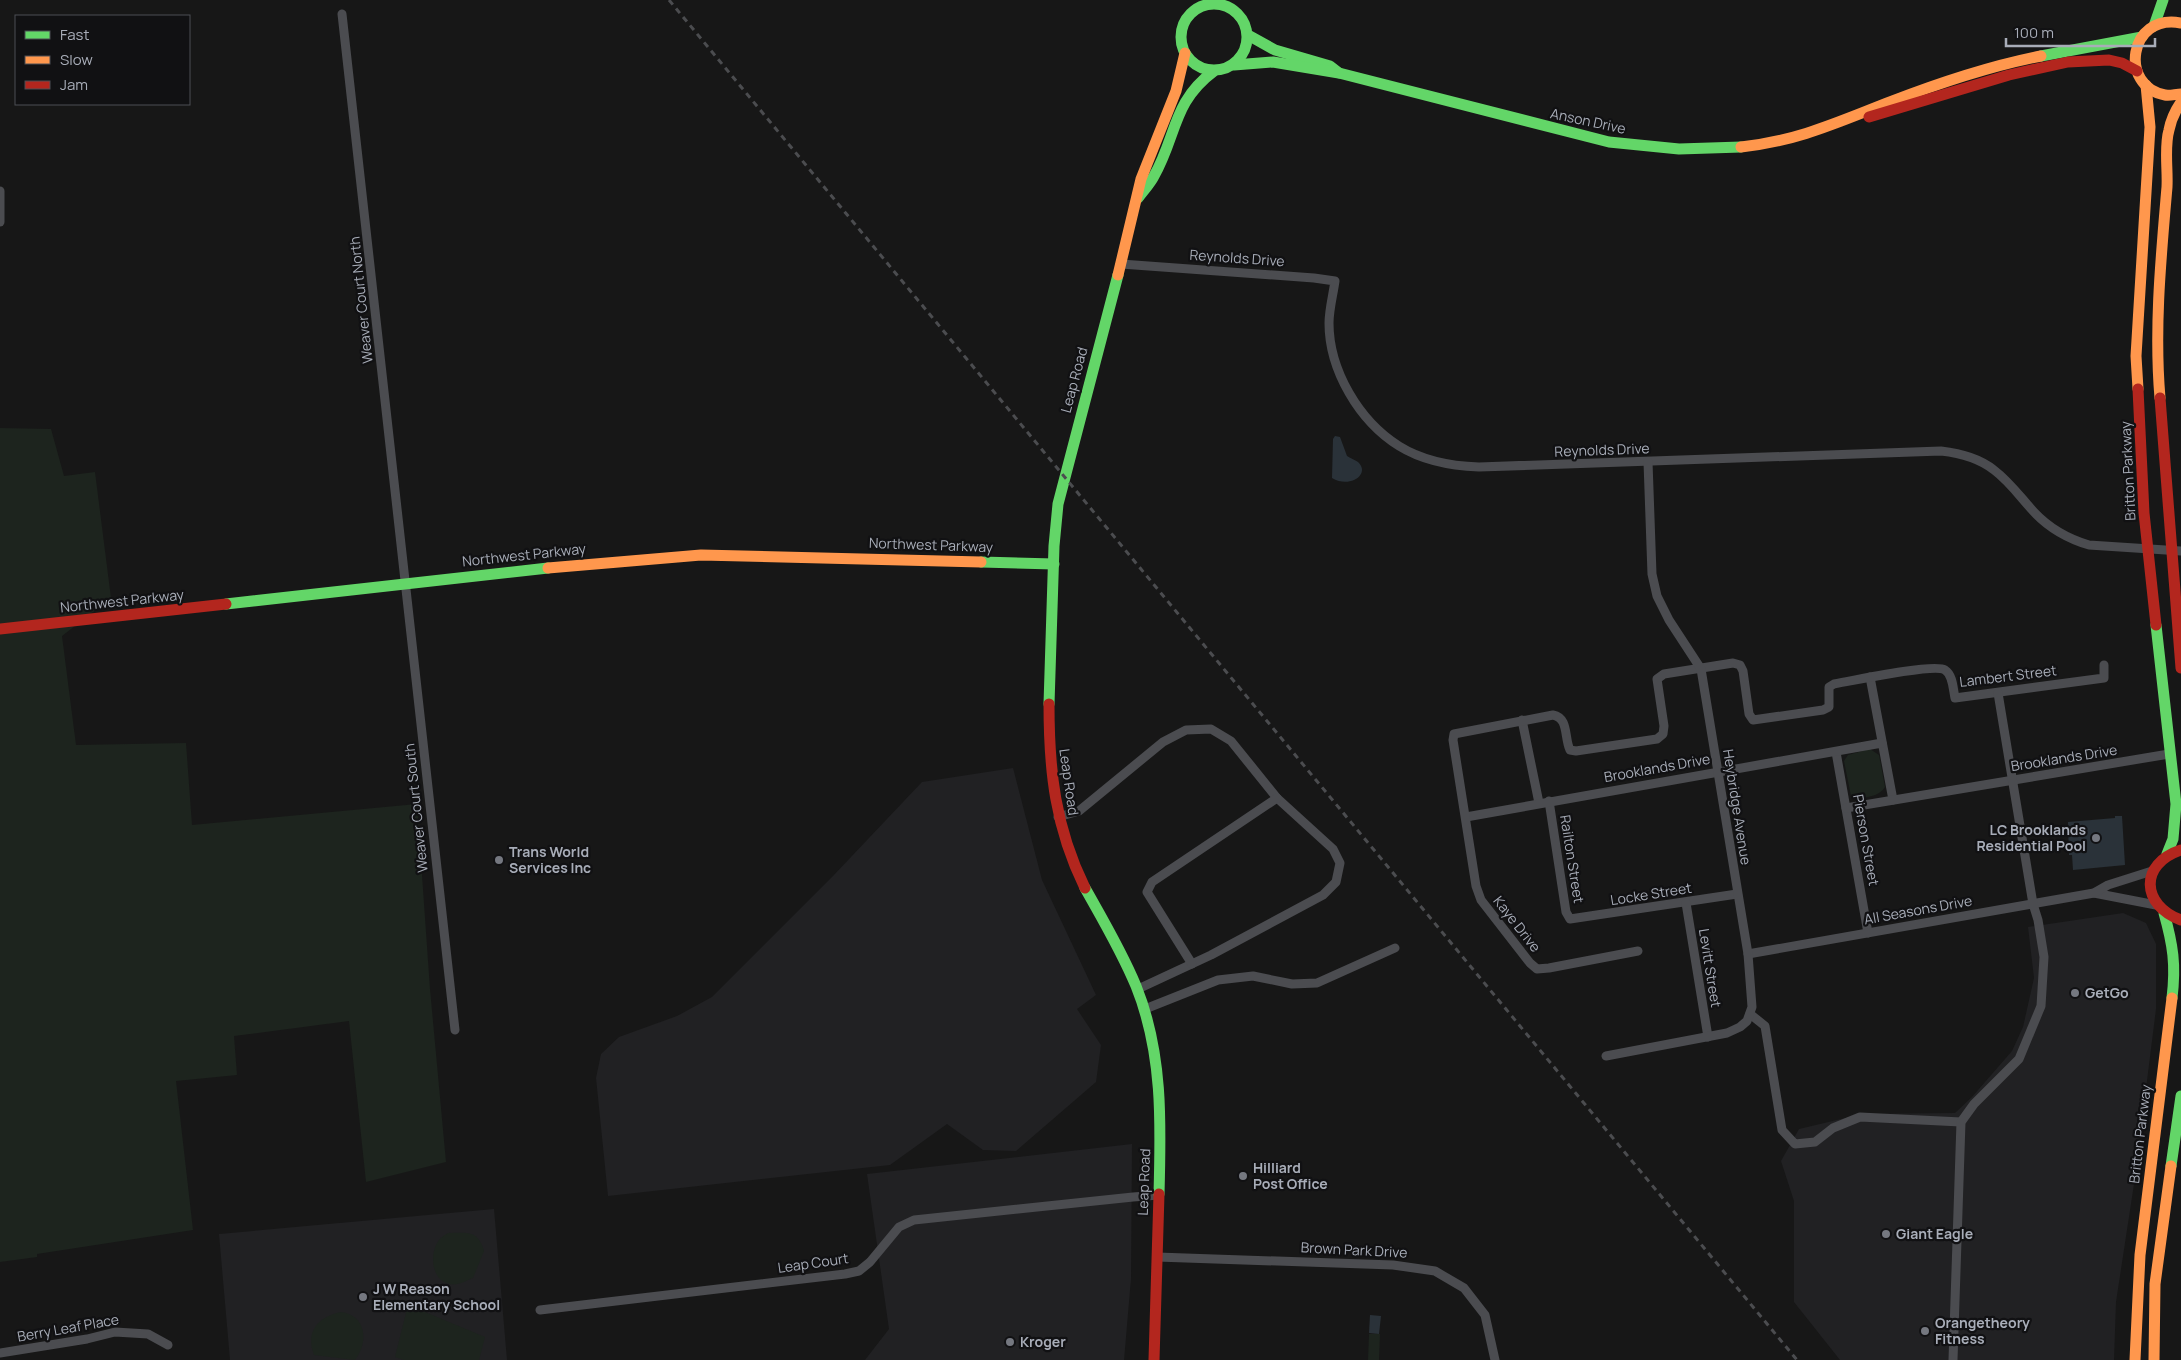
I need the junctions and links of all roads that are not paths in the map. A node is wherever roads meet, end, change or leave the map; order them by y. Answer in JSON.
{"nodes":[{"id":1,"x":1229,"y":0,"type":"edge"},
{"id":2,"x":2163,"y":0,"type":"edge"},
{"id":3,"x":1197,"y":5,"type":"edge"},
{"id":4,"x":1235,"y":11,"type":"junction"},
{"id":5,"x":342,"y":14,"type":"dead end"},
{"id":6,"x":2181,"y":23,"type":"edge"},
{"id":7,"x":2154,"y":26,"type":"junction"},
{"id":8,"x":1248,"y":35,"type":"junction"},
{"id":9,"x":2142,"y":37,"type":"junction"},
{"id":10,"x":1185,"y":53,"type":"junction"},
{"id":11,"x":1234,"y":65,"type":"junction"},
{"id":12,"x":1214,"y":71,"type":"junction"},
{"id":13,"x":2137,"y":72,"type":"junction"},
{"id":14,"x":1339,"y":73,"type":"junction"},
{"id":15,"x":2146,"y":85,"type":"junction"},
{"id":16,"x":2181,"y":94,"type":"edge"},
{"id":17,"x":2181,"y":102,"type":"edge"},
{"id":18,"x":1835,"y":125,"type":"junction"},
{"id":19,"x":0,"y":191,"type":"edge"},
{"id":20,"x":1138,"y":198,"type":"junction"},
{"id":21,"x":0,"y":222,"type":"edge"},
{"id":22,"x":1121,"y":264,"type":"junction"},
{"id":23,"x":1648,"y":462,"type":"junction"},
{"id":24,"x":2148,"y":549,"type":"junction"},
{"id":25,"x":2176,"y":551,"type":"edge"},
{"id":26,"x":1054,"y":564,"type":"junction"},
{"id":27,"x":406,"y":584,"type":"junction"},
{"id":28,"x":0,"y":629,"type":"edge"},
{"id":29,"x":2104,"y":665,"type":"dead end"},
{"id":30,"x":2181,"y":668,"type":"edge"},
{"id":31,"x":1701,"y":669,"type":"junction"},
{"id":32,"x":1870,"y":677,"type":"junction"},
{"id":33,"x":1998,"y":692,"type":"junction"},
{"id":34,"x":1522,"y":720,"type":"junction"},
{"id":35,"x":1454,"y":734,"type":"joint"},
{"id":36,"x":1882,"y":743,"type":"junction"},
{"id":37,"x":1836,"y":752,"type":"junction"},
{"id":38,"x":2169,"y":754,"type":"junction"},
{"id":39,"x":1718,"y":771,"type":"junction"},
{"id":40,"x":2012,"y":780,"type":"junction"},
{"id":41,"x":1277,"y":798,"type":"junction"},
{"id":42,"x":1893,"y":800,"type":"junction"},
{"id":43,"x":1549,"y":801,"type":"junction"},
{"id":44,"x":1539,"y":804,"type":"junction"},
{"id":45,"x":1846,"y":808,"type":"junction"},
{"id":46,"x":1058,"y":817,"type":"junction"},
{"id":47,"x":1466,"y":817,"type":"junction"},
{"id":48,"x":2181,"y":850,"type":"edge"},
{"id":49,"x":2168,"y":854,"type":"junction"},
{"id":50,"x":2152,"y":871,"type":"junction"},
{"id":51,"x":1737,"y":894,"type":"junction"},
{"id":52,"x":2094,"y":894,"type":"junction"},
{"id":53,"x":1686,"y":903,"type":"junction"},
{"id":54,"x":2032,"y":904,"type":"junction"},
{"id":55,"x":2160,"y":909,"type":"junction"},
{"id":56,"x":1570,"y":919,"type":"joint"},
{"id":57,"x":2181,"y":920,"type":"edge"},
{"id":58,"x":1868,"y":933,"type":"junction"},
{"id":59,"x":1395,"y":948,"type":"dead end"},
{"id":60,"x":1638,"y":951,"type":"dead end"},
{"id":61,"x":1748,"y":954,"type":"junction"},
{"id":62,"x":1192,"y":964,"type":"junction"},
{"id":63,"x":1138,"y":989,"type":"junction"},
{"id":64,"x":1145,"y":1009,"type":"junction"},
{"id":65,"x":1750,"y":1014,"type":"junction"},
{"id":66,"x":455,"y":1030,"type":"dead end"},
{"id":67,"x":1708,"y":1037,"type":"junction"},
{"id":68,"x":1606,"y":1056,"type":"dead end"},
{"id":69,"x":2181,"y":1096,"type":"edge"},
{"id":70,"x":1961,"y":1122,"type":"junction"},
{"id":71,"x":1159,"y":1196,"type":"junction"},
{"id":72,"x":1157,"y":1256,"type":"junction"},
{"id":73,"x":540,"y":1310,"type":"dead end"},
{"id":74,"x":168,"y":1344,"type":"dead end"},
{"id":75,"x":0,"y":1353,"type":"edge"},
{"id":76,"x":1154,"y":1360,"type":"edge"},
{"id":77,"x":1495,"y":1360,"type":"edge"},
{"id":78,"x":1954,"y":1360,"type":"edge"},
{"id":79,"x":2135,"y":1360,"type":"edge"},
{"id":80,"x":2154,"y":1360,"type":"edge"}],
"edges":[{"from":1,"to":4,"type":"street"},
{"from":2,"to":7,"type":"street"},
{"from":3,"to":4,"type":"street"},
{"from":3,"to":10,"type":"street"},
{"from":4,"to":8,"type":"street"},
{"from":5,"to":27,"type":"street","name":"Weaver Court North"},
{"from":6,"to":7,"type":"street"},
{"from":7,"to":9,"type":"street"},
{"from":8,"to":11,"type":"street"},
{"from":8,"to":14,"type":"street","name":"Anson Drive"},
{"from":9,"to":13,"type":"street"},
{"from":9,"to":18,"type":"street","name":"Anson Drive"},
{"from":10,"to":12,"type":"street"},
{"from":10,"to":20,"type":"street","name":"Leap Road"},
{"from":11,"to":12,"type":"street"},
{"from":11,"to":14,"type":"street","name":"Anson Drive"},
{"from":12,"to":20,"type":"street","name":"Leap Road"},
{"from":13,"to":15,"type":"street"},
{"from":13,"to":18,"type":"street","name":"Anson Drive"},
{"from":14,"to":18,"type":"street","name":"Anson Drive"},
{"from":15,"to":16,"type":"street"},
{"from":15,"to":24,"type":"street","name":"Britton Parkway"},
{"from":17,"to":25,"type":"street"},
{"from":19,"to":21,"type":"street"},
{"from":20,"to":22,"type":"street","name":"Leap Road"},
{"from":22,"to":23,"type":"street","name":"Reynolds Drive"},
{"from":22,"to":26,"type":"street","name":"Leap Road"},
{"from":23,"to":24,"type":"street","name":"Reynolds Drive"},
{"from":23,"to":31,"type":"street","name":"Heybridge Avenue"},
{"from":24,"to":25,"type":"street","name":"Reynolds Drive"},
{"from":24,"to":38,"type":"street","name":"Britton Parkway"},
{"from":25,"to":30,"type":"street"},
{"from":26,"to":27,"type":"street","name":"Northwest Parkway"},
{"from":26,"to":46,"type":"street","name":"Leap Road"},
{"from":27,"to":28,"type":"street","name":"Northwest Parkway"},
{"from":27,"to":66,"type":"street","name":"Weaver Court South"},
{"from":29,"to":33,"type":"street","name":"Lambert Street"},
{"from":31,"to":32,"type":"street","name":"Lambert Street"},
{"from":31,"to":34,"type":"street","name":"Lambert Street"},
{"from":31,"to":39,"type":"street","name":"Heybridge Avenue"},
{"from":32,"to":33,"type":"street","name":"Lambert Street"},
{"from":32,"to":36,"type":"street"},
{"from":33,"to":40,"type":"street"},
{"from":34,"to":35,"type":"street","name":"Lambert Street"},
{"from":34,"to":44,"type":"street"},
{"from":35,"to":47,"type":"street","name":"Kaye Drive"},
{"from":36,"to":37,"type":"street","name":"Brooklands Drive"},
{"from":36,"to":42,"type":"street"},
{"from":37,"to":39,"type":"street","name":"Brooklands Drive"},
{"from":37,"to":45,"type":"street","name":"Pierson Street"},
{"from":38,"to":40,"type":"street","name":"Brooklands Drive"},
{"from":38,"to":49,"type":"street","name":"Britton Parkway"},
{"from":39,"to":43,"type":"street","name":"Brooklands Drive"},
{"from":39,"to":51,"type":"street","name":"Heybridge Avenue"},
{"from":40,"to":42,"type":"street","name":"Brooklands Drive"},
{"from":40,"to":54,"type":"street"},
{"from":41,"to":46,"type":"street"},
{"from":41,"to":62,"type":"street"},
{"from":41,"to":62,"type":"street"},
{"from":42,"to":45,"type":"street","name":"Brooklands Drive"},
{"from":43,"to":44,"type":"street","name":"Brooklands Drive"},
{"from":43,"to":56,"type":"street","name":"Railton Street"},
{"from":44,"to":47,"type":"street","name":"Brooklands Drive"},
{"from":45,"to":58,"type":"street","name":"Pierson Street"},
{"from":46,"to":63,"type":"street","name":"Leap Road"},
{"from":47,"to":60,"type":"street","name":"Kaye Drive"},
{"from":48,"to":49,"type":"street"},
{"from":49,"to":50,"type":"street"},
{"from":50,"to":52,"type":"street","name":"All Seasons Drive"},
{"from":50,"to":55,"type":"street","name":"Britton Parkway"},
{"from":51,"to":53,"type":"street","name":"Locke Street"},
{"from":51,"to":61,"type":"street","name":"Heybridge Avenue"},
{"from":52,"to":54,"type":"street","name":"All Seasons Drive"},
{"from":52,"to":55,"type":"street","name":"All Seasons Drive"},
{"from":53,"to":56,"type":"street","name":"Locke Street"},
{"from":53,"to":67,"type":"street","name":"Levitt Street"},
{"from":54,"to":58,"type":"street","name":"All Seasons Drive"},
{"from":54,"to":70,"type":"street"},
{"from":55,"to":57,"type":"street"},
{"from":55,"to":79,"type":"street","name":"Britton Parkway"},
{"from":58,"to":61,"type":"street","name":"All Seasons Drive"},
{"from":59,"to":64,"type":"street"},
{"from":61,"to":65,"type":"street","name":"Heybridge Avenue"},
{"from":62,"to":63,"type":"street"},
{"from":63,"to":64,"type":"street","name":"Leap Road"},
{"from":64,"to":71,"type":"street","name":"Leap Road"},
{"from":65,"to":67,"type":"street"},
{"from":65,"to":70,"type":"street"},
{"from":67,"to":68,"type":"street"},
{"from":69,"to":80,"type":"street"},
{"from":70,"to":78,"type":"street"},
{"from":71,"to":72,"type":"street","name":"Leap Road"},
{"from":71,"to":73,"type":"street","name":"Leap Court"},
{"from":72,"to":76,"type":"street","name":"Leap Road"},
{"from":72,"to":77,"type":"street","name":"Brown Park Drive"},
{"from":74,"to":75,"type":"street","name":"Berry Leaf Place"}]}
